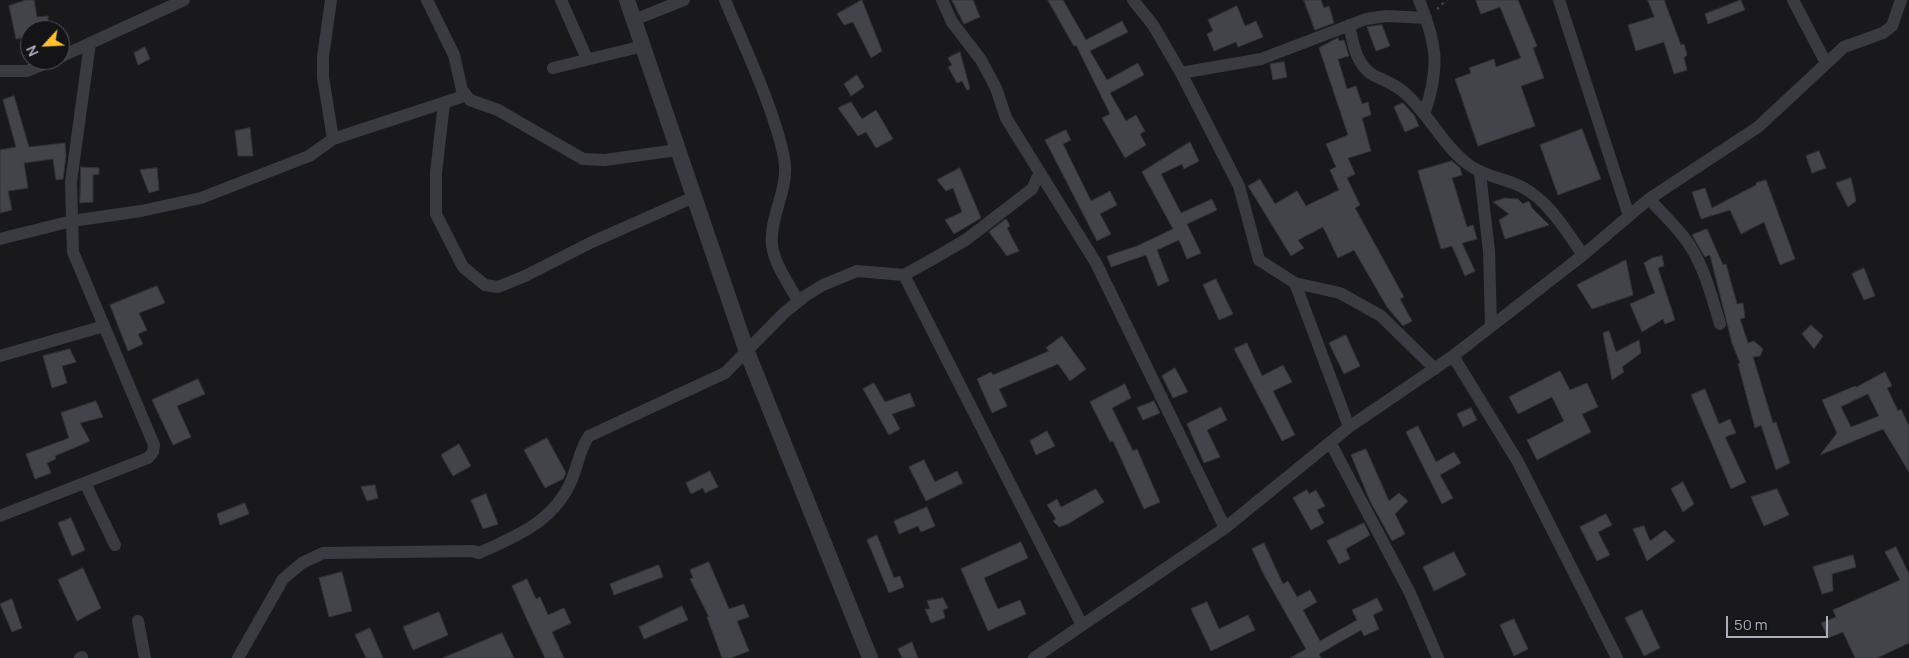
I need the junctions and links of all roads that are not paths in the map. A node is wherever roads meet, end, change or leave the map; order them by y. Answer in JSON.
{"nodes":[{"id":1,"x":184,"y":0,"type":"edge"},
{"id":2,"x":331,"y":0,"type":"edge"},
{"id":3,"x":427,"y":0,"type":"edge"},
{"id":4,"x":561,"y":0,"type":"edge"},
{"id":5,"x":627,"y":0,"type":"edge"},
{"id":6,"x":684,"y":0,"type":"edge"},
{"id":7,"x":725,"y":0,"type":"edge"},
{"id":8,"x":942,"y":0,"type":"edge"},
{"id":9,"x":1133,"y":0,"type":"edge"},
{"id":10,"x":1419,"y":0,"type":"edge"},
{"id":11,"x":1559,"y":0,"type":"edge"},
{"id":12,"x":1793,"y":0,"type":"edge"},
{"id":13,"x":1901,"y":0,"type":"edge"},
{"id":14,"x":1426,"y":18,"type":"junction"},
{"id":15,"x":634,"y":20,"type":"junction"},
{"id":16,"x":1349,"y":25,"type":"junction"},
{"id":17,"x":90,"y":43,"type":"junction"},
{"id":18,"x":643,"y":46,"type":"junction"},
{"id":19,"x":70,"y":52,"type":"edge"},
{"id":20,"x":587,"y":59,"type":"junction"},
{"id":21,"x":1826,"y":63,"type":"junction"},
{"id":22,"x":553,"y":68,"type":"dead end"},
{"id":23,"x":29,"y":70,"type":"edge"},
{"id":24,"x":0,"y":71,"type":"edge"},
{"id":25,"x":1181,"y":73,"type":"junction"},
{"id":26,"x":464,"y":96,"type":"junction"},
{"id":27,"x":444,"y":103,"type":"junction"},
{"id":28,"x":1425,"y":112,"type":"junction"},
{"id":29,"x":333,"y":139,"type":"junction"},
{"id":30,"x":677,"y":150,"type":"junction"},
{"id":31,"x":1040,"y":172,"type":"junction"},
{"id":32,"x":1480,"y":173,"type":"junction"},
{"id":33,"x":694,"y":197,"type":"junction"},
{"id":34,"x":1649,"y":199,"type":"junction"},
{"id":35,"x":1629,"y":216,"type":"junction"},
{"id":36,"x":72,"y":221,"type":"junction"},
{"id":37,"x":0,"y":239,"type":"edge"},
{"id":38,"x":1583,"y":255,"type":"junction"},
{"id":39,"x":904,"y":275,"type":"junction"},
{"id":40,"x":1295,"y":283,"type":"junction"},
{"id":41,"x":798,"y":301,"type":"junction"},
{"id":42,"x":1720,"y":324,"type":"dead end"},
{"id":43,"x":104,"y":326,"type":"junction"},
{"id":44,"x":1491,"y":326,"type":"junction"},
{"id":45,"x":747,"y":352,"type":"junction"},
{"id":46,"x":0,"y":356,"type":"edge"},
{"id":47,"x":1453,"y":356,"type":"junction"},
{"id":48,"x":1435,"y":369,"type":"junction"},
{"id":49,"x":1349,"y":427,"type":"junction"},
{"id":50,"x":1330,"y":442,"type":"junction"},
{"id":51,"x":85,"y":483,"type":"junction"},
{"id":52,"x":0,"y":516,"type":"edge"},
{"id":53,"x":1225,"y":528,"type":"junction"},
{"id":54,"x":115,"y":545,"type":"dead end"},
{"id":55,"x":138,"y":621,"type":"dead end"},
{"id":56,"x":1082,"y":624,"type":"junction"},
{"id":57,"x":145,"y":658,"type":"edge"},
{"id":58,"x":238,"y":658,"type":"edge"},
{"id":59,"x":870,"y":658,"type":"edge"},
{"id":60,"x":1034,"y":658,"type":"edge"},
{"id":61,"x":1438,"y":658,"type":"edge"},
{"id":62,"x":1617,"y":658,"type":"edge"}],
"edges":[{"from":1,"to":17,"type":"street"},
{"from":2,"to":29,"type":"street"},
{"from":3,"to":26,"type":"street"},
{"from":4,"to":20,"type":"street"},
{"from":5,"to":15,"type":"street"},
{"from":6,"to":15,"type":"street"},
{"from":7,"to":41,"type":"street"},
{"from":8,"to":31,"type":"street"},
{"from":9,"to":25,"type":"street"},
{"from":10,"to":14,"type":"street"},
{"from":11,"to":35,"type":"street"},
{"from":12,"to":21,"type":"street"},
{"from":13,"to":21,"type":"street"},
{"from":14,"to":16,"type":"street"},
{"from":14,"to":28,"type":"street"},
{"from":15,"to":18,"type":"street"},
{"from":16,"to":25,"type":"street"},
{"from":16,"to":28,"type":"street"},
{"from":17,"to":19,"type":"street"},
{"from":17,"to":36,"type":"street"},
{"from":18,"to":20,"type":"street"},
{"from":18,"to":30,"type":"street"},
{"from":20,"to":22,"type":"street"},
{"from":21,"to":34,"type":"street"},
{"from":23,"to":24,"type":"street"},
{"from":25,"to":40,"type":"street"},
{"from":26,"to":27,"type":"street"},
{"from":26,"to":30,"type":"street"},
{"from":27,"to":29,"type":"street"},
{"from":27,"to":33,"type":"street"},
{"from":28,"to":32,"type":"street"},
{"from":29,"to":36,"type":"street"},
{"from":30,"to":33,"type":"street"},
{"from":31,"to":39,"type":"street"},
{"from":31,"to":53,"type":"street"},
{"from":32,"to":38,"type":"street"},
{"from":32,"to":44,"type":"street"},
{"from":33,"to":45,"type":"street"},
{"from":34,"to":35,"type":"street"},
{"from":34,"to":42,"type":"street"},
{"from":35,"to":38,"type":"street"},
{"from":36,"to":37,"type":"street"},
{"from":36,"to":43,"type":"street"},
{"from":38,"to":44,"type":"street"},
{"from":39,"to":41,"type":"street"},
{"from":39,"to":56,"type":"street"},
{"from":40,"to":48,"type":"street"},
{"from":40,"to":49,"type":"street"},
{"from":41,"to":45,"type":"street"},
{"from":43,"to":46,"type":"street"},
{"from":43,"to":51,"type":"street"},
{"from":44,"to":47,"type":"street"},
{"from":45,"to":58,"type":"street"},
{"from":45,"to":59,"type":"street"},
{"from":47,"to":48,"type":"street"},
{"from":47,"to":62,"type":"street"},
{"from":48,"to":49,"type":"street"},
{"from":49,"to":50,"type":"street"},
{"from":50,"to":53,"type":"street"},
{"from":50,"to":61,"type":"street"},
{"from":51,"to":52,"type":"street"},
{"from":51,"to":54,"type":"street"},
{"from":53,"to":56,"type":"street"},
{"from":55,"to":57,"type":"street"},
{"from":56,"to":60,"type":"street"}]}
